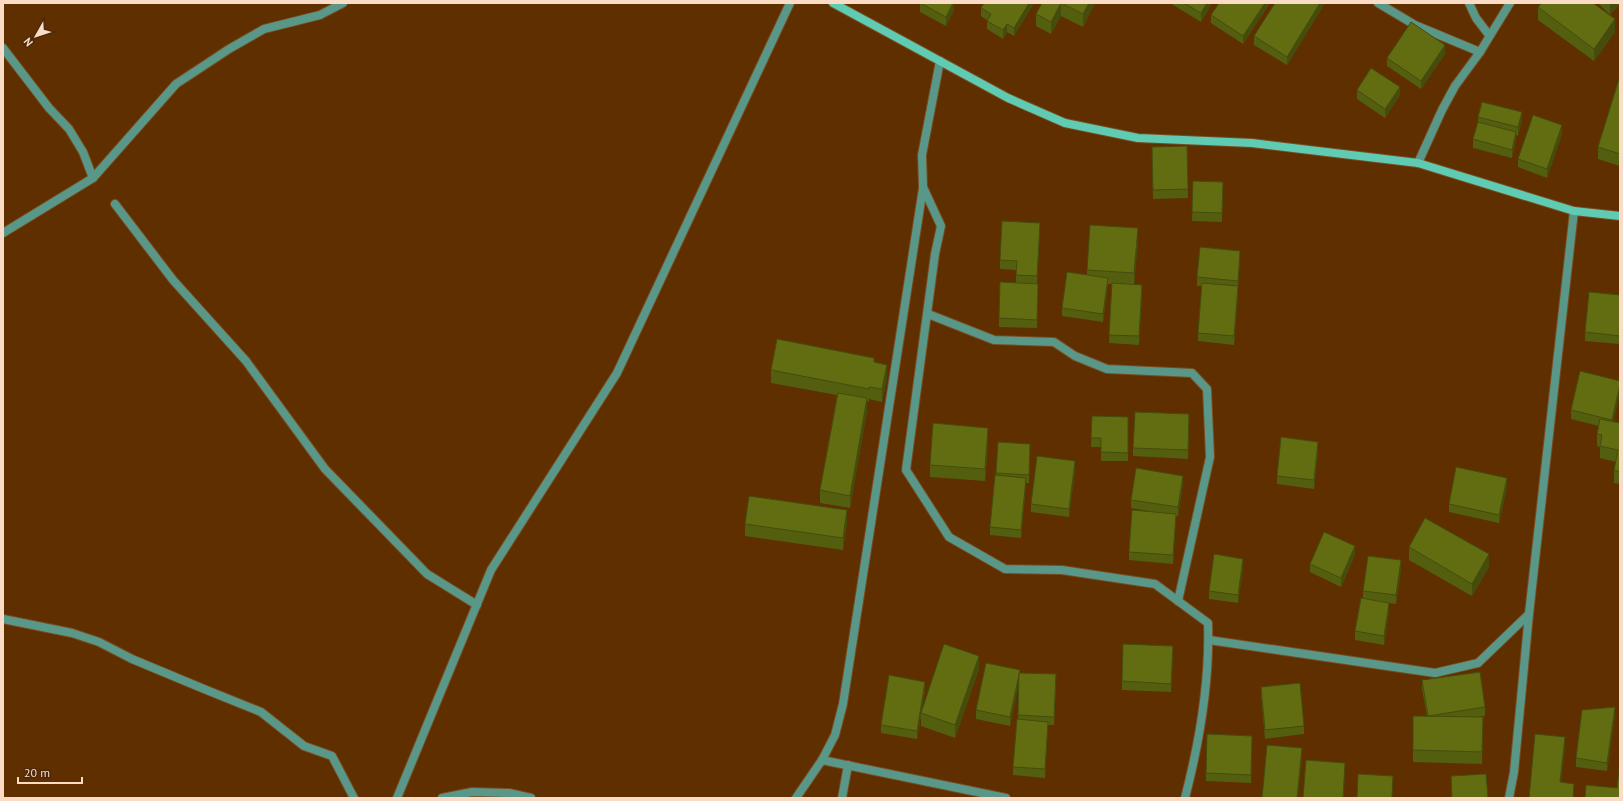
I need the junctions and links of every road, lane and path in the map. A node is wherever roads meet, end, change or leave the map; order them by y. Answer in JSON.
{"nodes":[{"id":1,"x":343,"y":3,"type":"edge"},
{"id":2,"x":790,"y":3,"type":"edge"},
{"id":3,"x":832,"y":3,"type":"edge"},
{"id":4,"x":1378,"y":3,"type":"edge"},
{"id":5,"x":1469,"y":3,"type":"edge"},
{"id":6,"x":1510,"y":3,"type":"edge"},
{"id":7,"x":1489,"y":35,"type":"junction"},
{"id":8,"x":3,"y":48,"type":"edge"},
{"id":9,"x":1480,"y":52,"type":"junction"},
{"id":10,"x":940,"y":61,"type":"junction"},
{"id":11,"x":1418,"y":163,"type":"junction"},
{"id":12,"x":93,"y":178,"type":"junction"},
{"id":13,"x":923,"y":187,"type":"junction"},
{"id":14,"x":115,"y":204,"type":"dead end"},
{"id":15,"x":1574,"y":211,"type":"junction"},
{"id":16,"x":1620,"y":216,"type":"edge"},
{"id":17,"x":3,"y":233,"type":"edge"},
{"id":18,"x":928,"y":314,"type":"junction"},
{"id":19,"x":1178,"y":601,"type":"junction"},
{"id":20,"x":477,"y":605,"type":"junction"},
{"id":21,"x":1528,"y":614,"type":"junction"},
{"id":22,"x":3,"y":619,"type":"edge"},
{"id":23,"x":1209,"y":640,"type":"junction"},
{"id":24,"x":822,"y":760,"type":"junction"},
{"id":25,"x":848,"y":766,"type":"junction"},
{"id":26,"x":354,"y":798,"type":"edge"},
{"id":27,"x":397,"y":798,"type":"edge"},
{"id":28,"x":442,"y":798,"type":"edge"},
{"id":29,"x":531,"y":798,"type":"edge"},
{"id":30,"x":796,"y":798,"type":"edge"},
{"id":31,"x":842,"y":798,"type":"edge"},
{"id":32,"x":1006,"y":798,"type":"edge"},
{"id":33,"x":1185,"y":798,"type":"edge"},
{"id":34,"x":1509,"y":798,"type":"edge"}],
"edges":[{"from":1,"to":12,"type":"street"},
{"from":2,"to":20,"type":"street"},
{"from":3,"to":10,"type":"street"},
{"from":4,"to":9,"type":"street"},
{"from":5,"to":7,"type":"street"},
{"from":6,"to":7,"type":"street"},
{"from":7,"to":9,"type":"street"},
{"from":8,"to":12,"type":"street"},
{"from":9,"to":11,"type":"street"},
{"from":10,"to":11,"type":"street"},
{"from":10,"to":13,"type":"street"},
{"from":11,"to":15,"type":"street"},
{"from":12,"to":17,"type":"street"},
{"from":13,"to":18,"type":"street"},
{"from":13,"to":24,"type":"street"},
{"from":14,"to":20,"type":"street"},
{"from":15,"to":16,"type":"street"},
{"from":15,"to":21,"type":"street"},
{"from":18,"to":19,"type":"street"},
{"from":18,"to":19,"type":"street"},
{"from":19,"to":23,"type":"street"},
{"from":20,"to":27,"type":"street"},
{"from":21,"to":23,"type":"street"},
{"from":21,"to":34,"type":"street"},
{"from":22,"to":26,"type":"street"},
{"from":23,"to":33,"type":"street"},
{"from":24,"to":25,"type":"street"},
{"from":24,"to":30,"type":"street"},
{"from":25,"to":31,"type":"street"},
{"from":25,"to":32,"type":"street"},
{"from":28,"to":29,"type":"street"}]}
